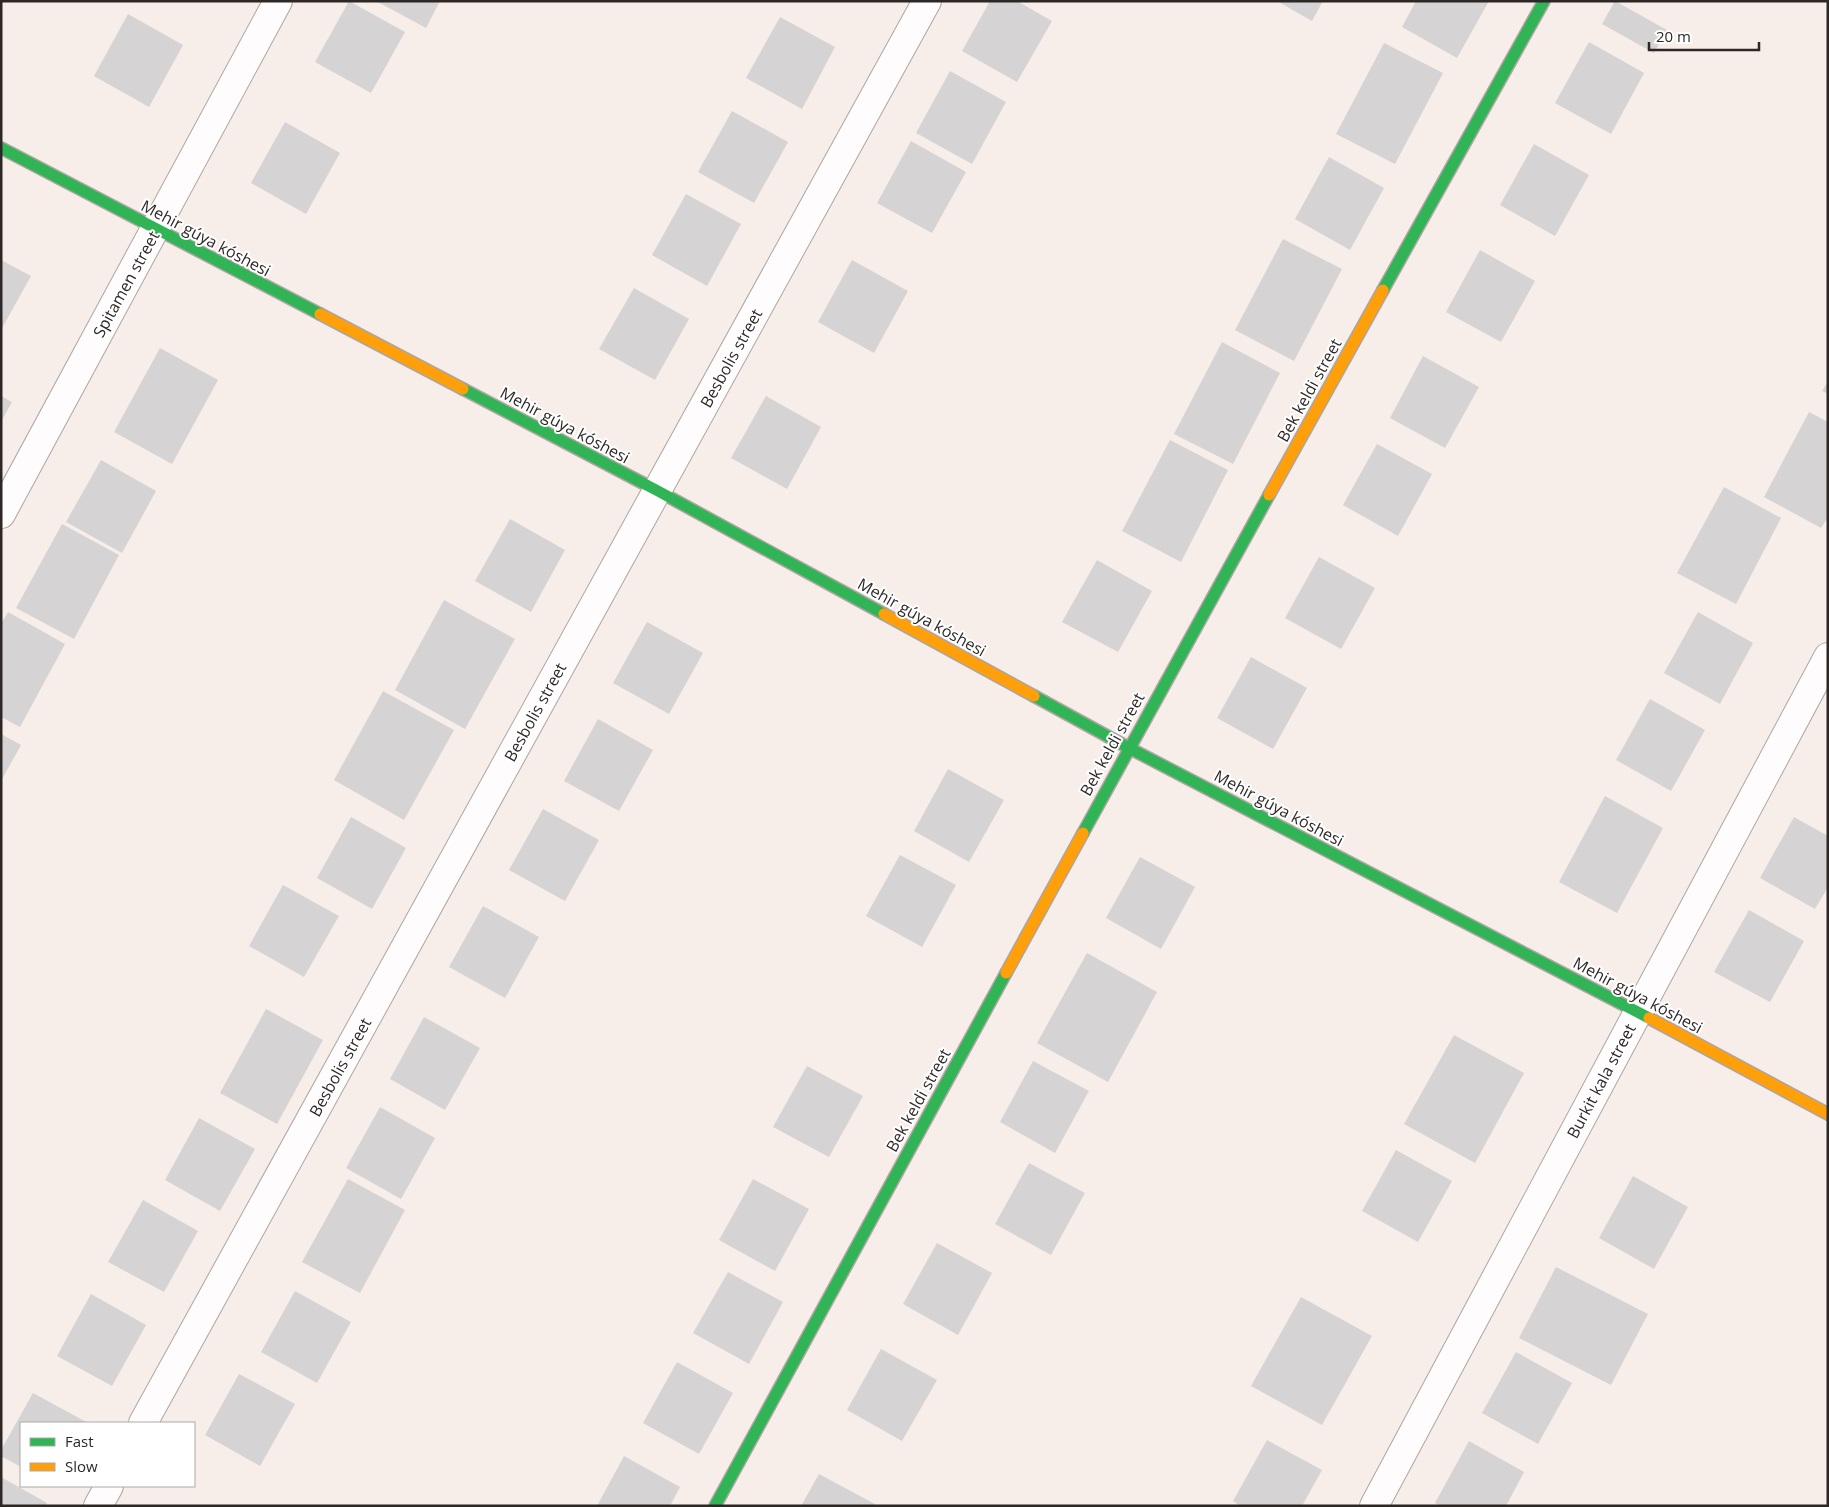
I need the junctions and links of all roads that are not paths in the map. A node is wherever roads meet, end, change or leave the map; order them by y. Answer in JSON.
{"nodes":[{"id":1,"x":278,"y":1,"type":"edge"},
{"id":2,"x":927,"y":1,"type":"edge"},
{"id":3,"x":1544,"y":1,"type":"edge"},
{"id":4,"x":1,"y":148,"type":"edge"},
{"id":5,"x":156,"y":230,"type":"junction"},
{"id":6,"x":658,"y":491,"type":"junction"},
{"id":7,"x":1,"y":514,"type":"edge"},
{"id":8,"x":1828,"y":657,"type":"edge"},
{"id":9,"x":1129,"y":748,"type":"junction"},
{"id":10,"x":1637,"y":1012,"type":"junction"},
{"id":11,"x":1828,"y":1114,"type":"edge"},
{"id":12,"x":144,"y":1422,"type":"edge"},
{"id":13,"x":108,"y":1487,"type":"edge"},
{"id":14,"x":98,"y":1506,"type":"edge"},
{"id":15,"x":715,"y":1506,"type":"edge"},
{"id":16,"x":1374,"y":1506,"type":"edge"}],
"edges":[{"from":1,"to":5,"type":"street","name":"Spitamen street"},
{"from":2,"to":6,"type":"street","name":"Besbolis street"},
{"from":3,"to":9,"type":"street","name":"Bek keldi street"},
{"from":4,"to":5,"type":"street","name":"Mehir gúyа kóshesi"},
{"from":5,"to":6,"type":"street","name":"Mehir gúyа kóshesi"},
{"from":5,"to":7,"type":"street","name":"Spitamen street"},
{"from":6,"to":9,"type":"street","name":"Mehir gúyа kóshesi"},
{"from":6,"to":12,"type":"street","name":"Besbolis street"},
{"from":8,"to":10,"type":"street","name":"Burkit kala street"},
{"from":9,"to":10,"type":"street","name":"Mehir gúyа kóshesi"},
{"from":9,"to":15,"type":"street","name":"Bek keldi street"},
{"from":10,"to":11,"type":"street","name":"Mehir gúyа kóshesi"},
{"from":10,"to":16,"type":"street","name":"Burkit kala street"},
{"from":13,"to":14,"type":"street"}]}
